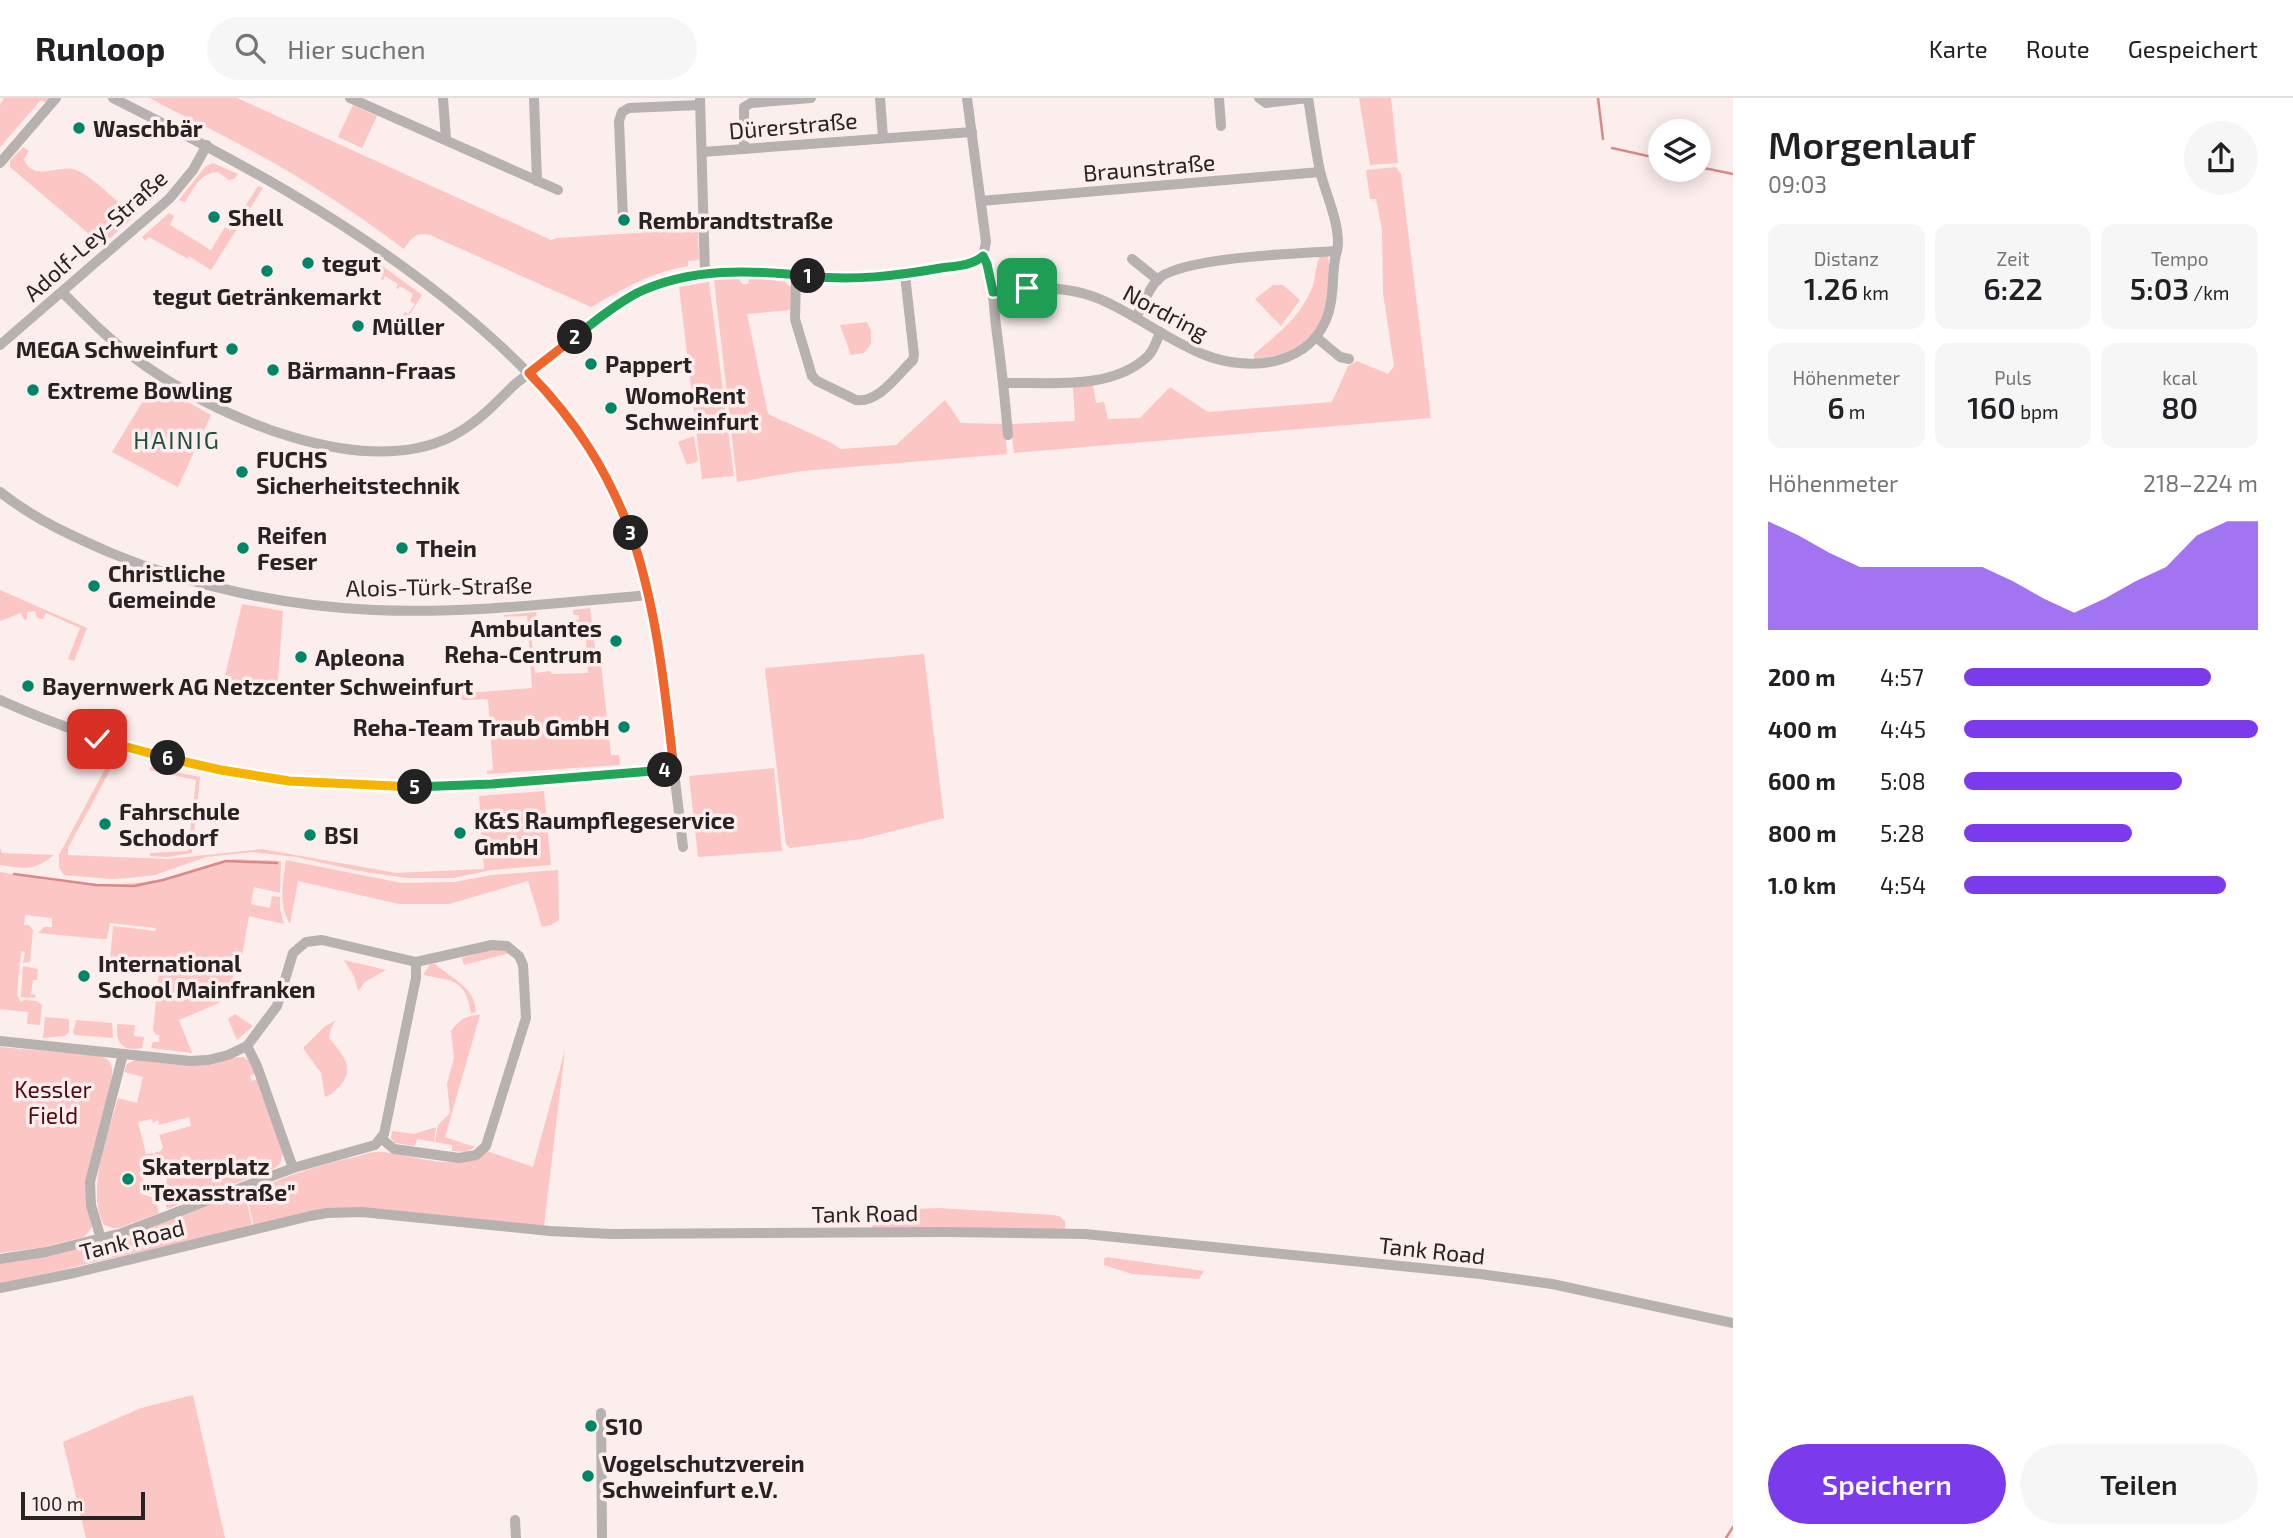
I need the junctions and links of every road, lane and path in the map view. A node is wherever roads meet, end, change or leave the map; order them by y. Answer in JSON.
{"nodes":[{"id":1,"x":56,"y":98,"type":"edge"},
{"id":2,"x":113,"y":98,"type":"edge"},
{"id":3,"x":349,"y":98,"type":"edge"},
{"id":4,"x":443,"y":98,"type":"edge"},
{"id":5,"x":534,"y":98,"type":"edge"},
{"id":6,"x":811,"y":98,"type":"edge"},
{"id":7,"x":880,"y":98,"type":"edge"},
{"id":8,"x":967,"y":98,"type":"edge"},
{"id":9,"x":1219,"y":98,"type":"edge"},
{"id":10,"x":1259,"y":98,"type":"edge"},
{"id":11,"x":1308,"y":98,"type":"edge"},
{"id":12,"x":700,"y":101,"type":"edge"},
{"id":13,"x":1222,"y":126,"type":"dead end"},
{"id":14,"x":972,"y":132,"type":"junction"},
{"id":15,"x":883,"y":137,"type":"junction"},
{"id":16,"x":446,"y":139,"type":"junction"},
{"id":17,"x":207,"y":145,"type":"junction"},
{"id":18,"x":744,"y":148,"type":"junction"},
{"id":19,"x":702,"y":152,"type":"junction"},
{"id":20,"x":0,"y":163,"type":"edge"},
{"id":21,"x":1320,"y":172,"type":"junction"},
{"id":22,"x":537,"y":181,"type":"junction"},
{"id":23,"x":558,"y":190,"type":"dead end"},
{"id":24,"x":981,"y":201,"type":"junction"},
{"id":25,"x":623,"y":218,"type":"dead end"},
{"id":26,"x":1337,"y":251,"type":"junction"},
{"id":27,"x":983,"y":256,"type":"junction"},
{"id":28,"x":1132,"y":259,"type":"dead end"},
{"id":29,"x":705,"y":274,"type":"junction"},
{"id":30,"x":796,"y":275,"type":"junction"},
{"id":31,"x":905,"y":275,"type":"junction"},
{"id":32,"x":1158,"y":280,"type":"junction"},
{"id":33,"x":62,"y":292,"type":"junction"},
{"id":34,"x":993,"y":292,"type":"junction"},
{"id":35,"x":1136,"y":318,"type":"junction"},
{"id":36,"x":1160,"y":332,"type":"junction"},
{"id":37,"x":1316,"y":337,"type":"junction"},
{"id":38,"x":0,"y":345,"type":"edge"},
{"id":39,"x":1349,"y":359,"type":"dead end"},
{"id":40,"x":529,"y":373,"type":"junction"},
{"id":41,"x":1004,"y":383,"type":"junction"},
{"id":42,"x":1008,"y":435,"type":"dead end"},
{"id":43,"x":0,"y":492,"type":"edge"},
{"id":44,"x":649,"y":595,"type":"junction"},
{"id":45,"x":0,"y":700,"type":"edge"},
{"id":46,"x":674,"y":770,"type":"junction"},
{"id":47,"x":683,"y":847,"type":"dead end"},
{"id":48,"x":416,"y":962,"type":"junction"},
{"id":49,"x":0,"y":1041,"type":"edge"},
{"id":50,"x":247,"y":1046,"type":"junction"},
{"id":51,"x":122,"y":1054,"type":"junction"},
{"id":52,"x":383,"y":1136,"type":"junction"},
{"id":53,"x":293,"y":1168,"type":"junction"},
{"id":54,"x":101,"y":1239,"type":"junction"},
{"id":55,"x":0,"y":1259,"type":"edge"},
{"id":56,"x":0,"y":1288,"type":"edge"},
{"id":57,"x":1733,"y":1323,"type":"edge"},
{"id":58,"x":601,"y":1413,"type":"dead end"},
{"id":59,"x":515,"y":1520,"type":"dead end"},
{"id":60,"x":516,"y":1538,"type":"edge"},
{"id":61,"x":602,"y":1538,"type":"edge"}],
"edges":[{"from":1,"to":20,"type":"street"},
{"from":2,"to":17,"type":"street"},
{"from":3,"to":16,"type":"street"},
{"from":4,"to":16,"type":"street"},
{"from":5,"to":22,"type":"street"},
{"from":6,"to":18,"type":"street"},
{"from":7,"to":15,"type":"street"},
{"from":8,"to":14,"type":"street"},
{"from":9,"to":13,"type":"street"},
{"from":10,"to":11,"type":"street"},
{"from":11,"to":21,"type":"street","name":"Nordring"},
{"from":12,"to":19,"type":"street"},
{"from":12,"to":25,"type":"street"},
{"from":14,"to":15,"type":"street","name":"Dürerstraße"},
{"from":14,"to":24,"type":"street"},
{"from":15,"to":18,"type":"street","name":"Dürerstraße"},
{"from":16,"to":22,"type":"street"},
{"from":17,"to":33,"type":"street","name":"Adolf-Ley-Straße"},
{"from":17,"to":40,"type":"street"},
{"from":18,"to":19,"type":"street","name":"Dürerstraße"},
{"from":19,"to":29,"type":"street"},
{"from":21,"to":24,"type":"street","name":"Braunstraße"},
{"from":21,"to":26,"type":"street","name":"Nordring"},
{"from":22,"to":23,"type":"street"},
{"from":24,"to":27,"type":"street"},
{"from":26,"to":32,"type":"street"},
{"from":26,"to":37,"type":"street","name":"Nordring"},
{"from":27,"to":31,"type":"street"},
{"from":27,"to":34,"type":"street"},
{"from":28,"to":32,"type":"street"},
{"from":29,"to":30,"type":"street"},
{"from":29,"to":40,"type":"street"},
{"from":30,"to":31,"type":"street"},
{"from":30,"to":31,"type":"street"},
{"from":32,"to":35,"type":"street"},
{"from":33,"to":38,"type":"street","name":"Adolf-Ley-Straße"},
{"from":33,"to":40,"type":"street"},
{"from":34,"to":35,"type":"street","name":"Nordring"},
{"from":34,"to":41,"type":"street"},
{"from":35,"to":36,"type":"street","name":"Nordring"},
{"from":36,"to":37,"type":"street","name":"Nordring"},
{"from":36,"to":41,"type":"street"},
{"from":37,"to":39,"type":"street"},
{"from":40,"to":44,"type":"street"},
{"from":41,"to":42,"type":"street"},
{"from":43,"to":44,"type":"street","name":"Alois-Türk-Straße"},
{"from":44,"to":46,"type":"street"},
{"from":45,"to":46,"type":"street"},
{"from":46,"to":47,"type":"street"},
{"from":48,"to":50,"type":"street"},
{"from":48,"to":52,"type":"street"},
{"from":48,"to":52,"type":"street"},
{"from":49,"to":51,"type":"street"},
{"from":50,"to":51,"type":"street"},
{"from":50,"to":53,"type":"street"},
{"from":51,"to":54,"type":"street"},
{"from":52,"to":53,"type":"street"},
{"from":53,"to":54,"type":"street"},
{"from":54,"to":55,"type":"street"},
{"from":56,"to":57,"type":"street","name":"Tank Road"},
{"from":58,"to":61,"type":"street"},
{"from":59,"to":60,"type":"street"}]}
